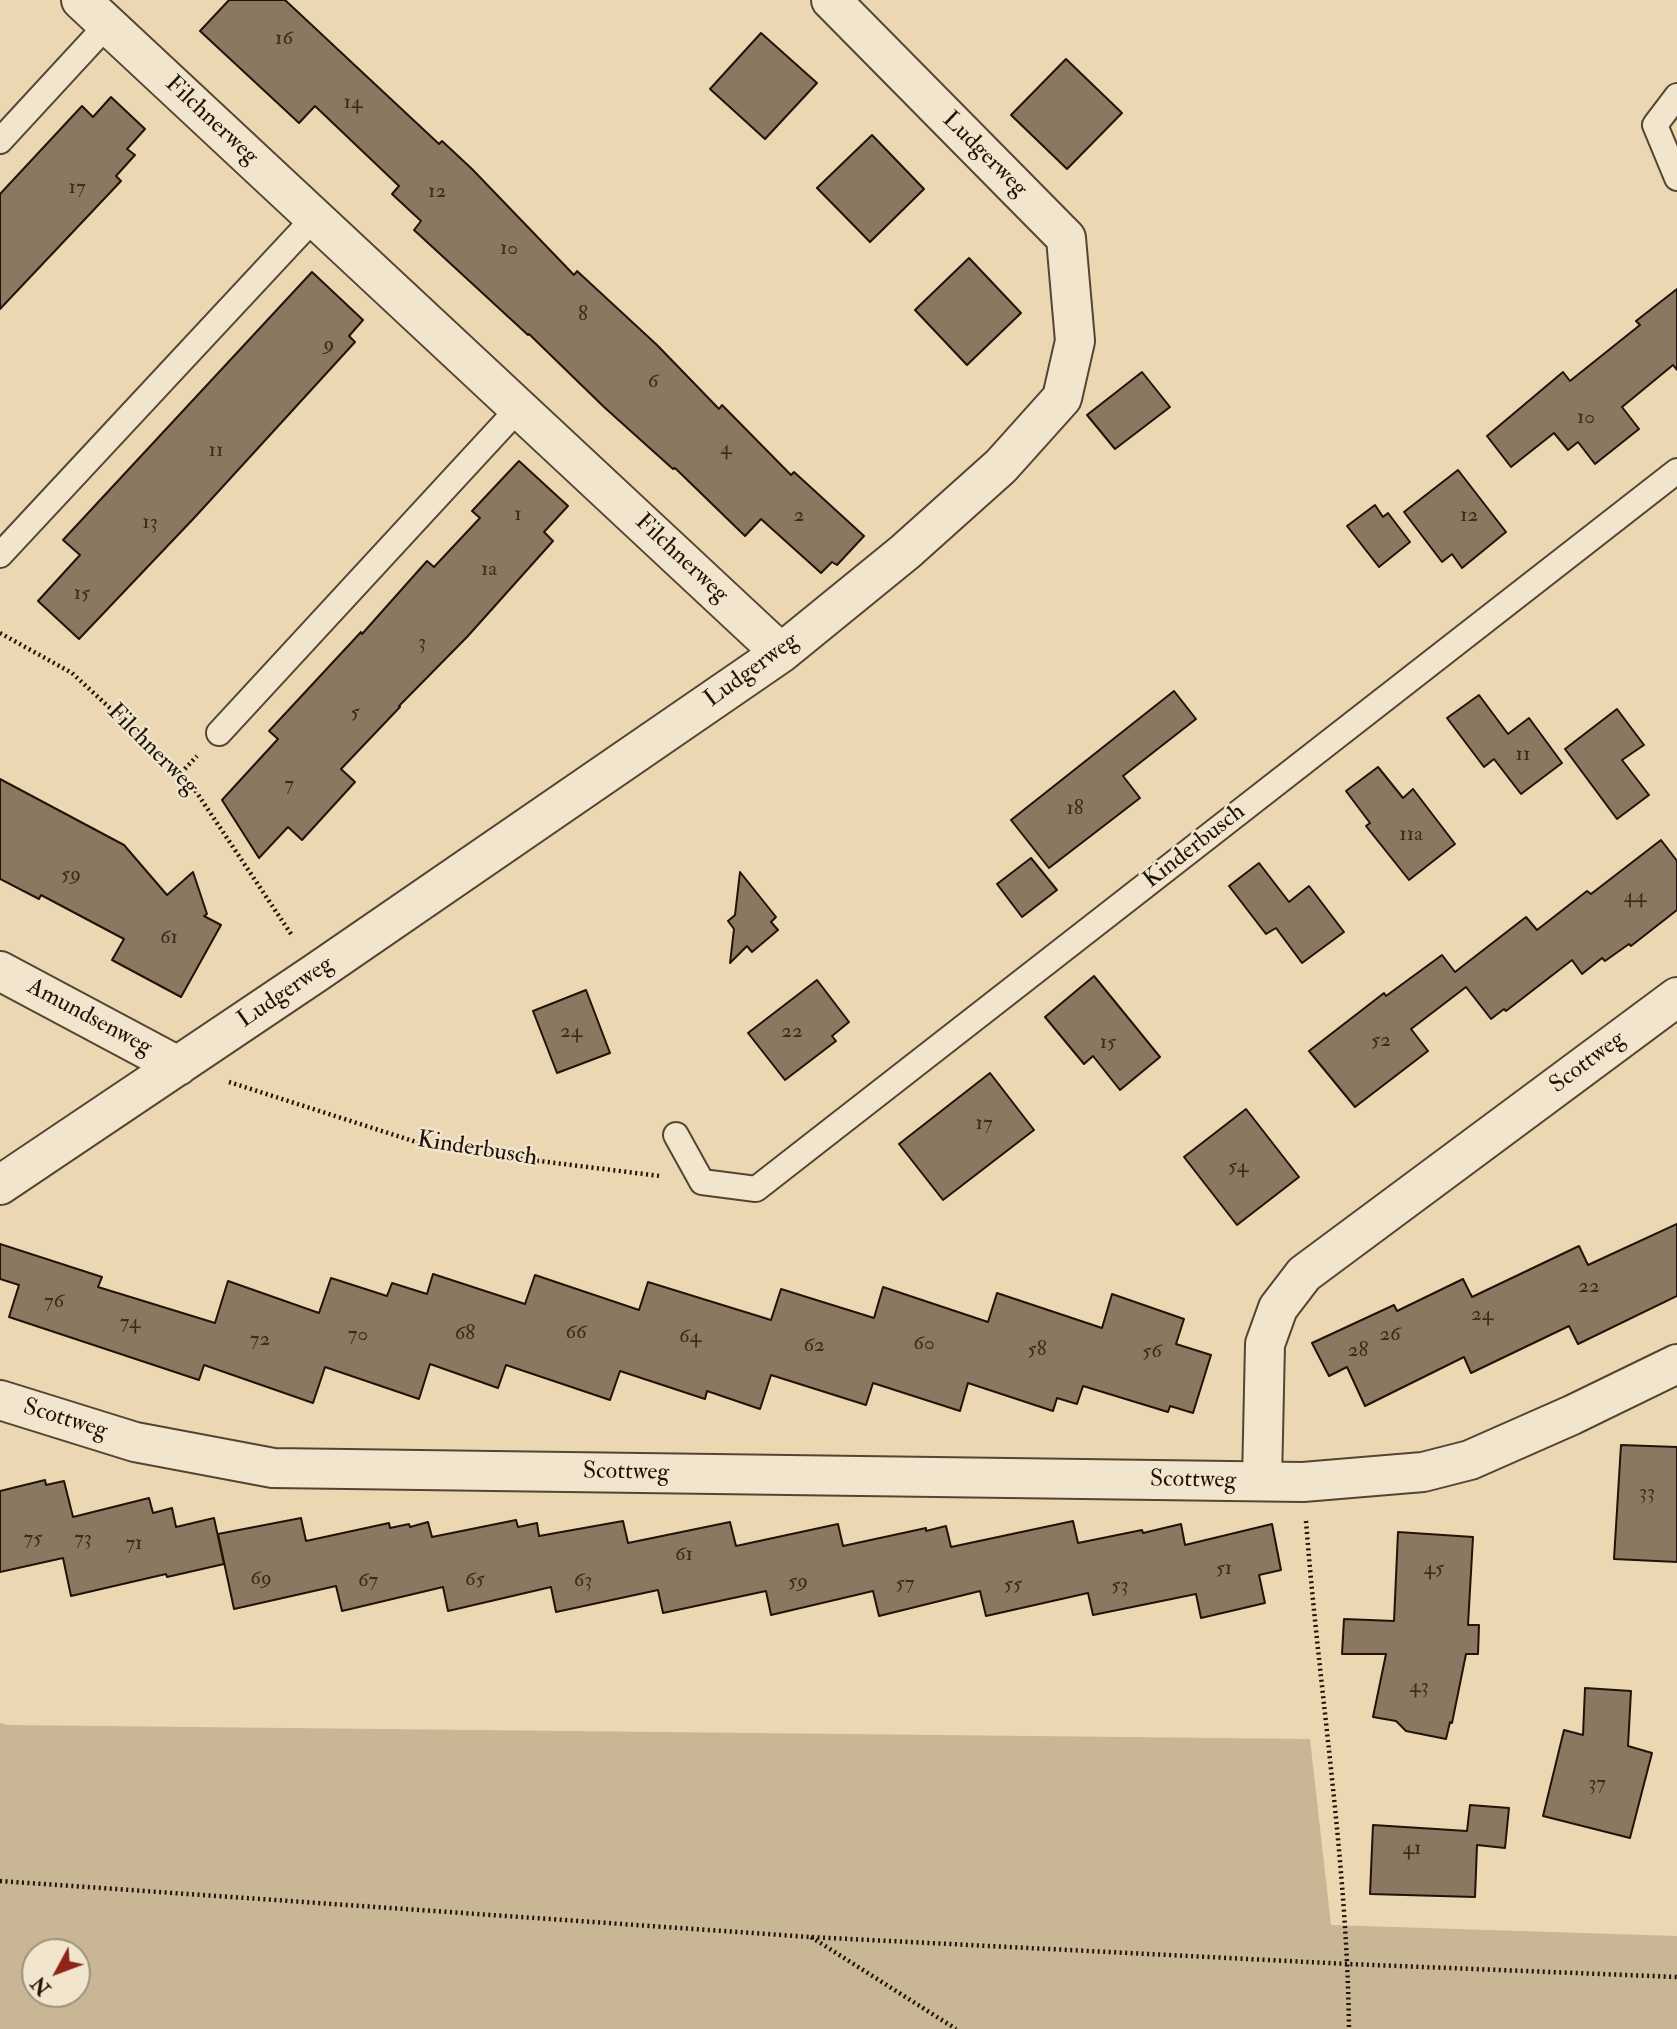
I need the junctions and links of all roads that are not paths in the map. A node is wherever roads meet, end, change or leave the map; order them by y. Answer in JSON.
{"nodes":[{"id":1,"x":831,"y":0,"type":"edge"},
{"id":2,"x":94,"y":12,"type":"edge"},
{"id":3,"x":1677,"y":96,"type":"edge"},
{"id":4,"x":0,"y":141,"type":"edge"},
{"id":5,"x":1677,"y":178,"type":"edge"},
{"id":6,"x":315,"y":217,"type":"junction"},
{"id":7,"x":519,"y":408,"type":"junction"},
{"id":8,"x":1677,"y":471,"type":"edge"},
{"id":9,"x":0,"y":555,"type":"edge"},
{"id":10,"x":781,"y":653,"type":"junction"},
{"id":11,"x":219,"y":733,"type":"dead end"},
{"id":12,"x":0,"y":971,"type":"edge"},
{"id":13,"x":1677,"y":997,"type":"edge"},
{"id":14,"x":178,"y":1066,"type":"junction"},
{"id":15,"x":676,"y":1135,"type":"dead end"},
{"id":16,"x":0,"y":1185,"type":"edge"},
{"id":17,"x":1677,"y":1364,"type":"edge"},
{"id":18,"x":0,"y":1399,"type":"edge"},
{"id":19,"x":1262,"y":1481,"type":"junction"}],
"edges":[{"from":1,"to":10,"type":"street","name":"Ludgerweg"},
{"from":2,"to":4,"type":"lane","name":"Filchnerweg"},
{"from":2,"to":6,"type":"street","name":"Filchnerweg"},
{"from":3,"to":5,"type":"lane"},
{"from":6,"to":7,"type":"street","name":"Filchnerweg"},
{"from":6,"to":9,"type":"lane"},
{"from":7,"to":10,"type":"street","name":"Filchnerweg"},
{"from":7,"to":11,"type":"lane"},
{"from":8,"to":15,"type":"lane","name":"Kinderbusch"},
{"from":10,"to":14,"type":"street","name":"Ludgerweg"},
{"from":12,"to":14,"type":"street","name":"Amundsenweg"},
{"from":13,"to":19,"type":"street","name":"Scottweg"},
{"from":14,"to":16,"type":"street","name":"Ludgerweg"},
{"from":17,"to":19,"type":"street","name":"Scottweg"},
{"from":18,"to":19,"type":"street","name":"Scottweg"}]}
